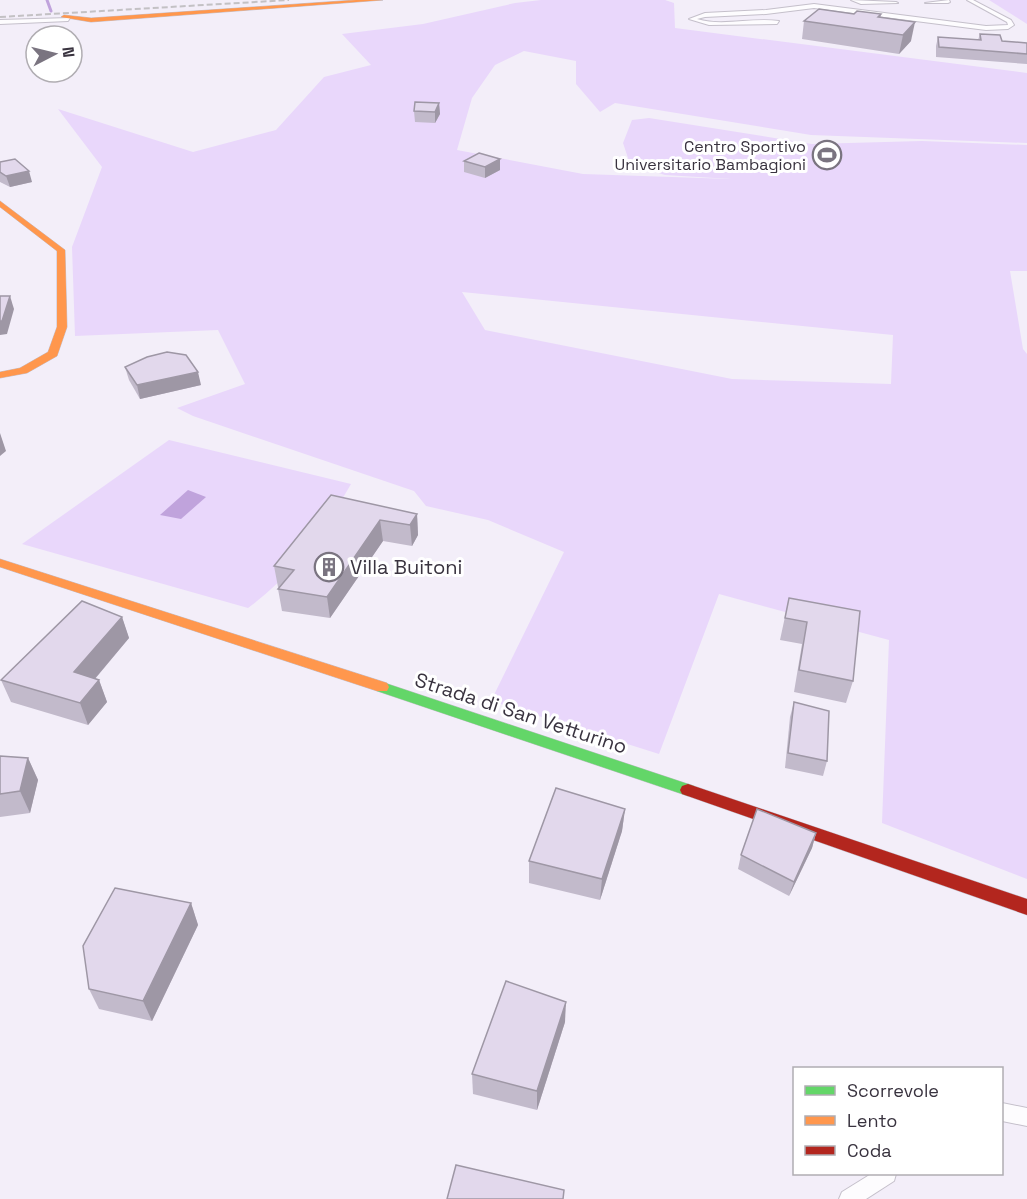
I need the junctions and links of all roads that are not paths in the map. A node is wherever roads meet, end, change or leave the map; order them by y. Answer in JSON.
{"nodes":[{"id":1,"x":380,"y":0,"type":"edge"},
{"id":2,"x":852,"y":0,"type":"edge"},
{"id":3,"x":968,"y":0,"type":"edge"},
{"id":4,"x":947,"y":1,"type":"edge"},
{"id":5,"x":861,"y":3,"type":"junction"},
{"id":6,"x":896,"y":3,"type":"dead end"},
{"id":7,"x":927,"y":3,"type":"dead end"},
{"id":8,"x":838,"y":4,"type":"dead end"},
{"id":9,"x":64,"y":13,"type":"joint"},
{"id":10,"x":0,"y":22,"type":"edge"},
{"id":11,"x":777,"y":22,"type":"dead end"},
{"id":12,"x":0,"y":203,"type":"edge"},
{"id":13,"x":0,"y":375,"type":"edge"},
{"id":14,"x":0,"y":563,"type":"edge"},
{"id":15,"x":1027,"y":907,"type":"edge"},
{"id":16,"x":1003,"y":1112,"type":"edge"},
{"id":17,"x":1027,"y":1117,"type":"edge"},
{"id":18,"x":884,"y":1175,"type":"edge"},
{"id":19,"x":849,"y":1199,"type":"edge"}],
"edges":[{"from":1,"to":9,"type":"street"},
{"from":2,"to":5,"type":"lane"},
{"from":3,"to":4,"type":"lane"},
{"from":3,"to":11,"type":"lane"},
{"from":4,"to":7,"type":"lane"},
{"from":5,"to":6,"type":"lane"},
{"from":5,"to":8,"type":"lane"},
{"from":9,"to":10,"type":"lane"},
{"from":12,"to":13,"type":"street"},
{"from":14,"to":15,"type":"street","name":"Strada di San Vetturino"},
{"from":16,"to":17,"type":"lane"},
{"from":18,"to":19,"type":"lane"}]}
